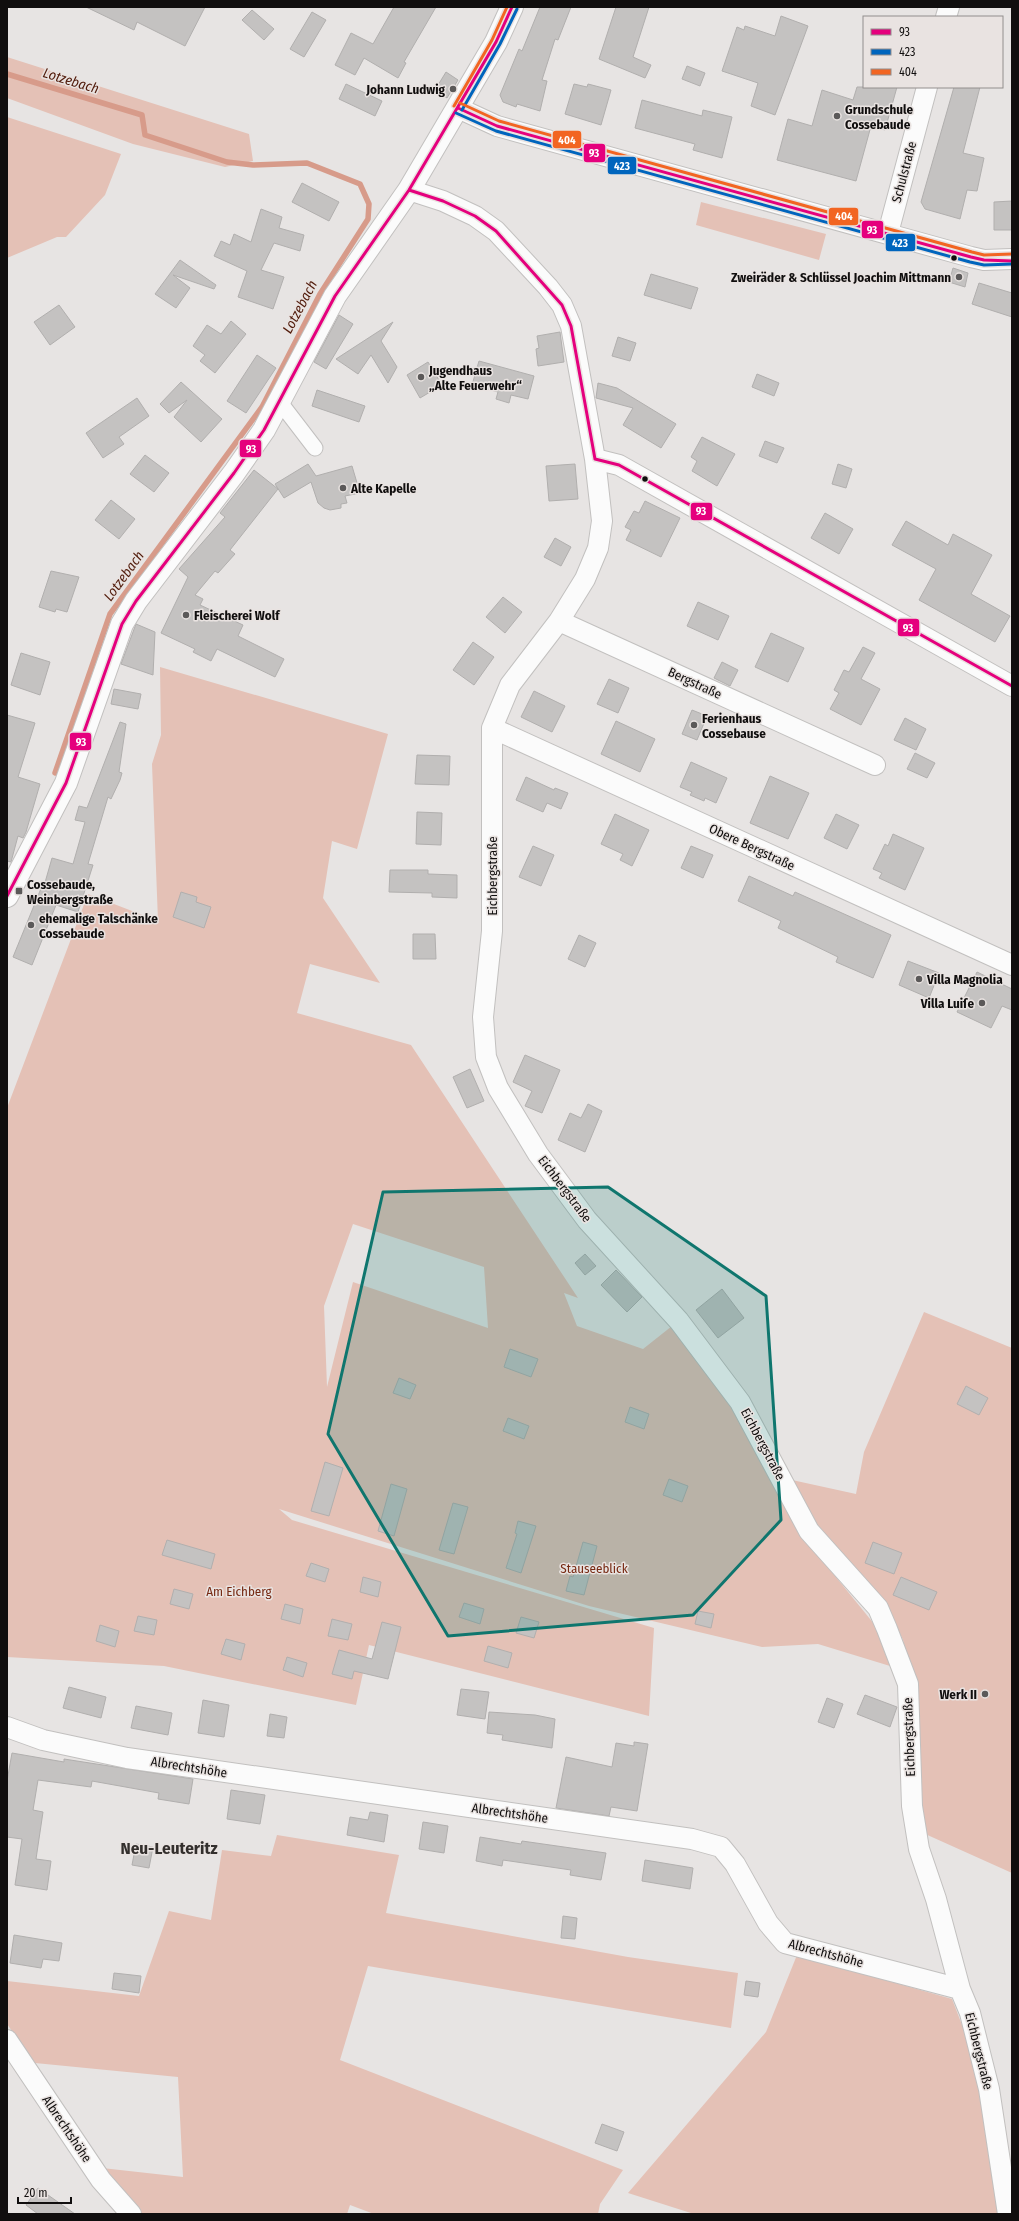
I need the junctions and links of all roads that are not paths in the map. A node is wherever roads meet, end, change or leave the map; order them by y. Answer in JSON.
{"nodes":[{"id":1,"x":512,"y":7,"type":"edge"},
{"id":2,"x":927,"y":88,"type":"edge"},
{"id":3,"x":458,"y":108,"type":"junction"},
{"id":4,"x":412,"y":184,"type":"junction"},
{"id":5,"x":888,"y":233,"type":"junction"},
{"id":6,"x":1012,"y":260,"type":"edge"},
{"id":7,"x":279,"y":401,"type":"junction"},
{"id":8,"x":315,"y":448,"type":"dead end"},
{"id":9,"x":595,"y":459,"type":"junction"},
{"id":10,"x":559,"y":621,"type":"junction"},
{"id":11,"x":1012,"y":686,"type":"edge"},
{"id":12,"x":492,"y":728,"type":"junction"},
{"id":13,"x":875,"y":765,"type":"dead end"},
{"id":14,"x":7,"y":896,"type":"edge"},
{"id":15,"x":1012,"y":965,"type":"edge"},
{"id":16,"x":7,"y":1727,"type":"edge"},
{"id":17,"x":960,"y":1989,"type":"junction"},
{"id":18,"x":8,"y":2042,"type":"edge"},
{"id":19,"x":1007,"y":2208,"type":"edge"},
{"id":20,"x":131,"y":2214,"type":"edge"}],
"edges":[{"from":1,"to":3,"type":"street"},
{"from":2,"to":5,"type":"street","name":"Schulstraße"},
{"from":3,"to":4,"type":"street"},
{"from":3,"to":5,"type":"street"},
{"from":4,"to":7,"type":"street"},
{"from":4,"to":9,"type":"street","name":"Eichbergstraße"},
{"from":5,"to":6,"type":"street"},
{"from":7,"to":8,"type":"street"},
{"from":7,"to":14,"type":"street"},
{"from":9,"to":10,"type":"street","name":"Eichbergstraße"},
{"from":9,"to":11,"type":"street"},
{"from":10,"to":12,"type":"street","name":"Eichbergstraße"},
{"from":10,"to":13,"type":"street","name":"Bergstraße"},
{"from":12,"to":15,"type":"street","name":"Obere Bergstraße"},
{"from":12,"to":17,"type":"street","name":"Eichbergstraße"},
{"from":16,"to":17,"type":"street","name":"Albrechtshöhe"},
{"from":17,"to":19,"type":"street","name":"Eichbergstraße"},
{"from":18,"to":20,"type":"street","name":"Albrechtshöhe"}]}
